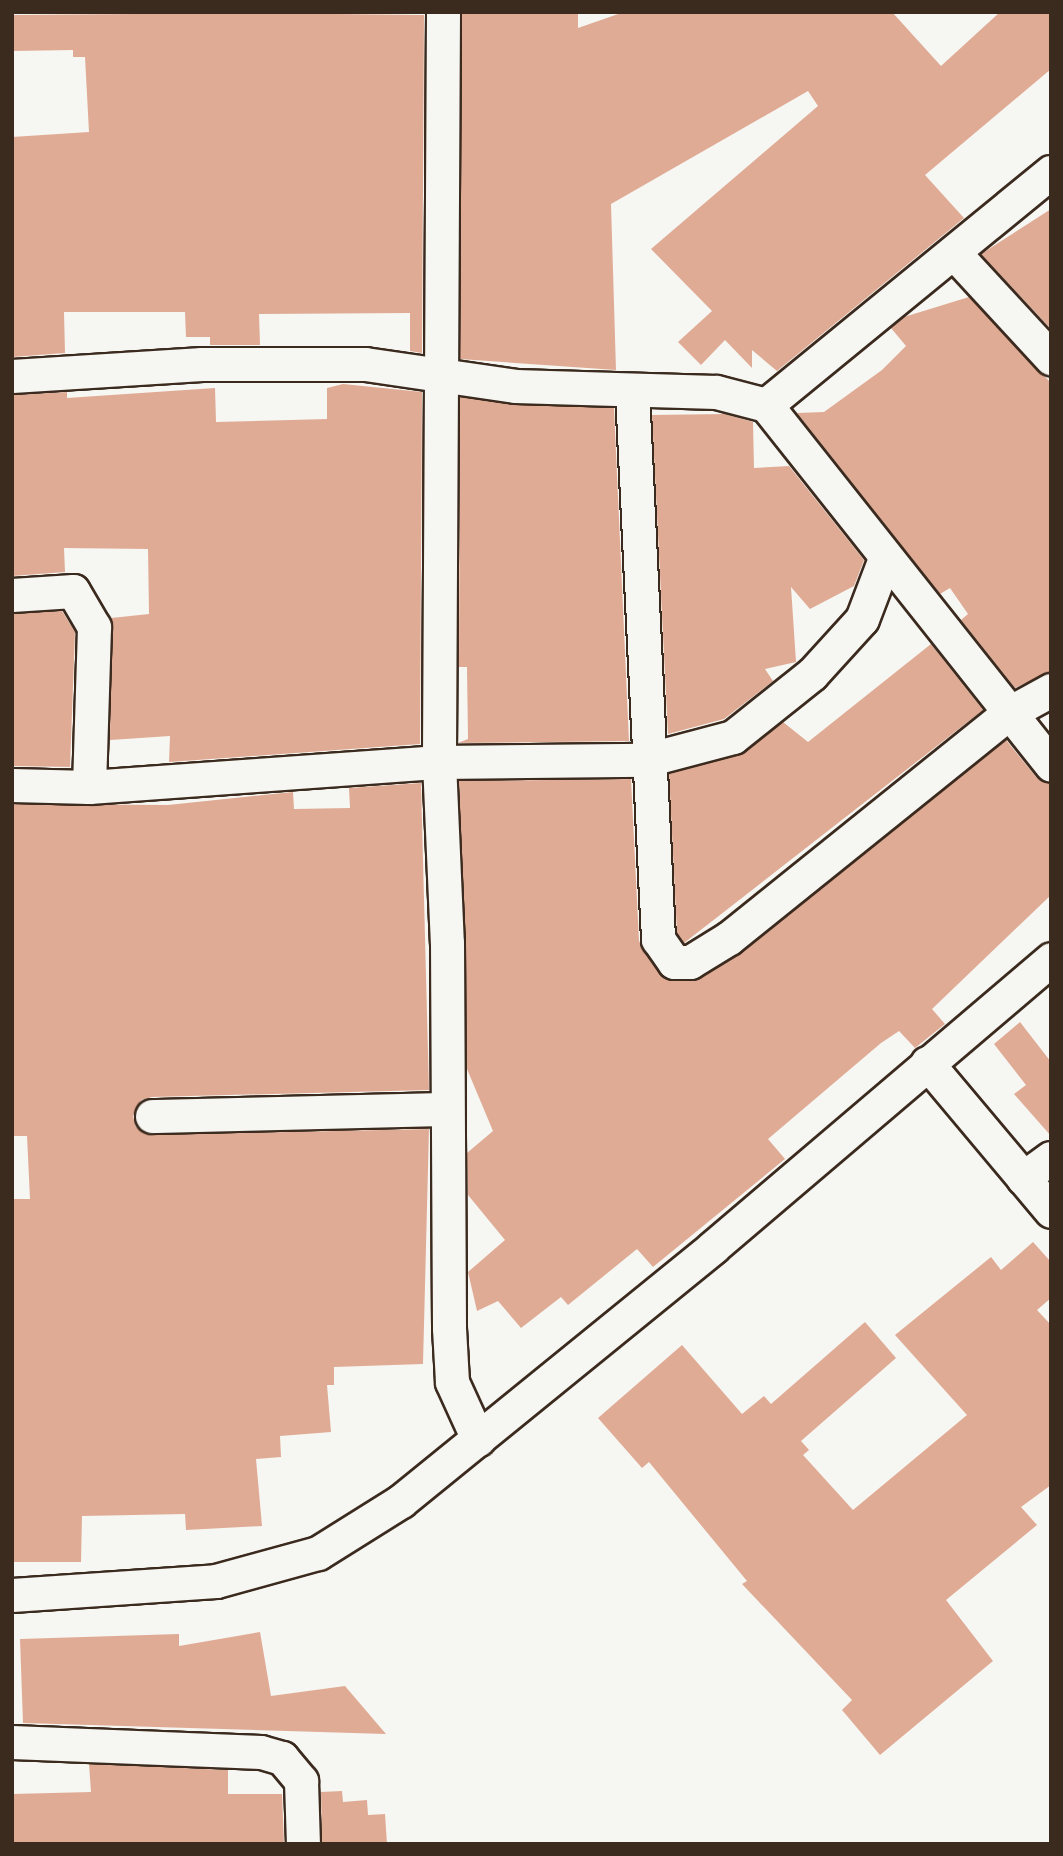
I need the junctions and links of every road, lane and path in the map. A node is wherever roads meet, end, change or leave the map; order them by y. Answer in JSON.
{"nodes":[{"id":1,"x":443,"y":12,"type":"edge"},
{"id":2,"x":1051,"y":172,"type":"edge"},
{"id":3,"x":955,"y":254,"type":"junction"},
{"id":4,"x":1051,"y":358,"type":"edge"},
{"id":5,"x":444,"y":373,"type":"junction"},
{"id":6,"x":12,"y":376,"type":"edge"},
{"id":7,"x":632,"y":391,"type":"junction"},
{"id":8,"x":766,"y":405,"type":"junction"},
{"id":9,"x":884,"y":561,"type":"junction"},
{"id":10,"x":12,"y":595,"type":"edge"},
{"id":11,"x":1051,"y":690,"type":"edge"},
{"id":12,"x":1009,"y":713,"type":"junction"},
{"id":13,"x":646,"y":760,"type":"junction"},
{"id":14,"x":439,"y":762,"type":"junction"},
{"id":15,"x":1051,"y":765,"type":"edge"},
{"id":16,"x":12,"y":785,"type":"edge"},
{"id":17,"x":89,"y":787,"type":"junction"},
{"id":18,"x":1051,"y":959,"type":"edge"},
{"id":19,"x":928,"y":1063,"type":"junction"},
{"id":20,"x":447,"y":1109,"type":"junction"},
{"id":21,"x":152,"y":1116,"type":"dead end"},
{"id":22,"x":1051,"y":1158,"type":"edge"},
{"id":23,"x":1023,"y":1178,"type":"junction"},
{"id":24,"x":1051,"y":1211,"type":"edge"},
{"id":25,"x":478,"y":1439,"type":"junction"},
{"id":26,"x":12,"y":1595,"type":"edge"},
{"id":27,"x":12,"y":1742,"type":"edge"},
{"id":28,"x":303,"y":1844,"type":"edge"}],
"edges":[{"from":1,"to":5,"type":"street"},
{"from":2,"to":3,"type":"street"},
{"from":3,"to":4,"type":"street"},
{"from":3,"to":8,"type":"street"},
{"from":5,"to":6,"type":"street"},
{"from":5,"to":7,"type":"street"},
{"from":5,"to":14,"type":"street"},
{"from":7,"to":8,"type":"street"},
{"from":7,"to":13,"type":"street"},
{"from":8,"to":9,"type":"street"},
{"from":9,"to":12,"type":"street"},
{"from":9,"to":13,"type":"street"},
{"from":10,"to":17,"type":"street"},
{"from":11,"to":12,"type":"street"},
{"from":12,"to":13,"type":"street"},
{"from":12,"to":15,"type":"street"},
{"from":13,"to":14,"type":"street"},
{"from":14,"to":17,"type":"street"},
{"from":14,"to":20,"type":"street"},
{"from":16,"to":17,"type":"street"},
{"from":18,"to":19,"type":"street"},
{"from":19,"to":23,"type":"street"},
{"from":19,"to":25,"type":"street"},
{"from":20,"to":21,"type":"street"},
{"from":20,"to":25,"type":"street"},
{"from":22,"to":23,"type":"street"},
{"from":23,"to":24,"type":"street"},
{"from":25,"to":26,"type":"street"},
{"from":27,"to":28,"type":"street"}]}
